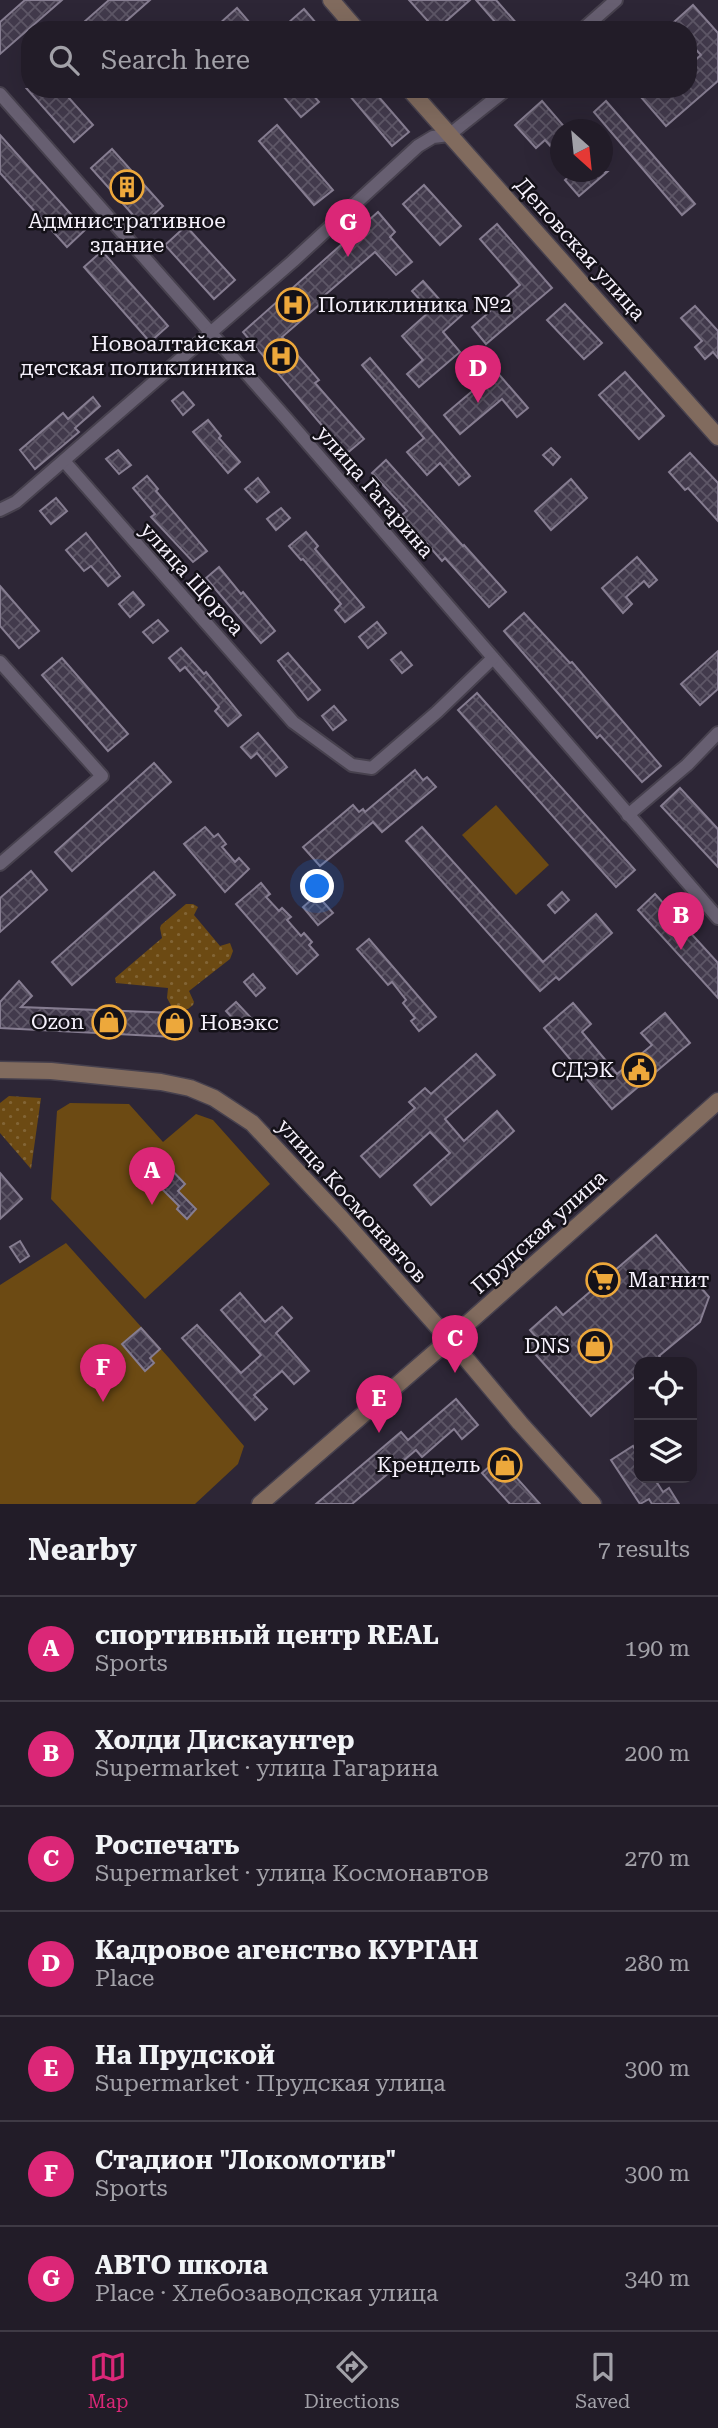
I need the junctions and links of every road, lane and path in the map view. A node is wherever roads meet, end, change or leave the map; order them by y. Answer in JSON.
{"nodes":[{"id":1,"x":331,"y":0,"type":"edge"},
{"id":2,"x":616,"y":0,"type":"edge"},
{"id":3,"x":349,"y":21,"type":"edge"},
{"id":4,"x":592,"y":21,"type":"edge"},
{"id":5,"x":0,"y":94,"type":"edge"},
{"id":6,"x":417,"y":98,"type":"edge"},
{"id":7,"x":496,"y":98,"type":"edge"},
{"id":8,"x":449,"y":135,"type":"junction"},
{"id":9,"x":211,"y":333,"type":"junction"},
{"id":10,"x":718,"y":437,"type":"edge"},
{"id":11,"x":64,"y":461,"type":"junction"},
{"id":12,"x":0,"y":510,"type":"edge"},
{"id":13,"x":493,"y":658,"type":"junction"},
{"id":14,"x":0,"y":662,"type":"edge"},
{"id":15,"x":718,"y":733,"type":"edge"},
{"id":16,"x":628,"y":815,"type":"junction"},
{"id":17,"x":0,"y":864,"type":"edge"},
{"id":18,"x":718,"y":918,"type":"edge"},
{"id":19,"x":0,"y":1070,"type":"edge"},
{"id":20,"x":718,"y":1101,"type":"edge"},
{"id":21,"x":449,"y":1340,"type":"junction"},
{"id":22,"x":260,"y":1504,"type":"edge"},
{"id":23,"x":593,"y":1504,"type":"edge"}],
"edges":[{"from":1,"to":3,"type":"street"},
{"from":2,"to":4,"type":"street"},
{"from":5,"to":9,"type":"street","name":"улица Гагарина"},
{"from":6,"to":8,"type":"street","name":"Деповская улица"},
{"from":7,"to":8,"type":"street"},
{"from":8,"to":9,"type":"street"},
{"from":8,"to":10,"type":"street","name":"Деповская улица"},
{"from":9,"to":11,"type":"street"},
{"from":9,"to":13,"type":"street","name":"улица Гагарина"},
{"from":11,"to":12,"type":"street"},
{"from":11,"to":13,"type":"street","name":"улица Щорса"},
{"from":13,"to":16,"type":"street","name":"улица Гагарина"},
{"from":14,"to":17,"type":"street"},
{"from":15,"to":16,"type":"street"},
{"from":16,"to":18,"type":"street","name":"улица Гагарина"},
{"from":19,"to":21,"type":"street","name":"улица Космонавтов"},
{"from":20,"to":21,"type":"street","name":"Прудская улица"},
{"from":21,"to":22,"type":"street","name":"Прудская улица"},
{"from":21,"to":23,"type":"street","name":"улица Космонавтов"}]}
